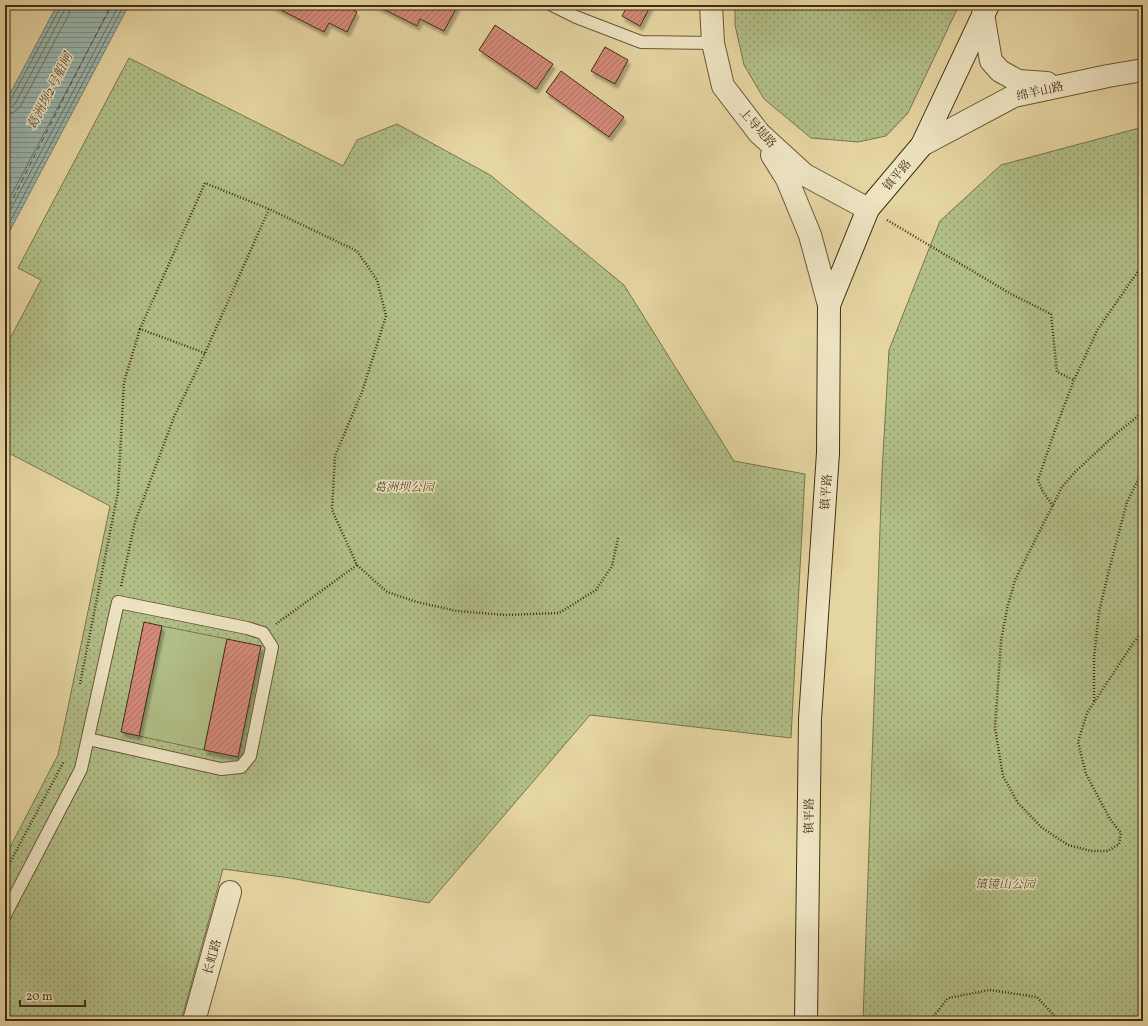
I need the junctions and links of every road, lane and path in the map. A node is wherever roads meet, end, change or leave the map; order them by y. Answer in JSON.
{"nodes":[{"id":1,"x":552,"y":5,"type":"edge"},
{"id":2,"x":711,"y":5,"type":"edge"},
{"id":3,"x":985,"y":10,"type":"edge"},
{"id":4,"x":713,"y":44,"type":"junction"},
{"id":5,"x":1143,"y":70,"type":"edge"},
{"id":6,"x":1068,"y":84,"type":"junction"},
{"id":7,"x":760,"y":133,"type":"junction"},
{"id":8,"x":922,"y":145,"type":"junction"},
{"id":9,"x":269,"y":209,"type":"junction"},
{"id":10,"x":868,"y":209,"type":"junction"},
{"id":11,"x":1143,"y":264,"type":"edge"},
{"id":12,"x":829,"y":306,"type":"junction"},
{"id":13,"x":140,"y":328,"type":"junction"},
{"id":14,"x":205,"y":353,"type":"junction"},
{"id":15,"x":1074,"y":380,"type":"junction"},
{"id":16,"x":1143,"y":412,"type":"edge"},
{"id":17,"x":1143,"y":470,"type":"edge"},
{"id":18,"x":1053,"y":506,"type":"junction"},
{"id":19,"x":618,"y":538,"type":"dead end"},
{"id":20,"x":357,"y":565,"type":"junction"},
{"id":21,"x":118,"y":602,"type":"junction"},
{"id":22,"x":1143,"y":631,"type":"edge"},
{"id":23,"x":263,"y":633,"type":"junction"},
{"id":24,"x":80,"y":686,"type":"dead end"},
{"id":25,"x":1094,"y":702,"type":"junction"},
{"id":26,"x":88,"y":739,"type":"junction"},
{"id":27,"x":66,"y":756,"type":"dead end"},
{"id":28,"x":5,"y":872,"type":"edge"},
{"id":29,"x":230,"y":892,"type":"dead end"},
{"id":30,"x":5,"y":915,"type":"edge"},
{"id":31,"x":194,"y":1021,"type":"edge"},
{"id":32,"x":806,"y":1021,"type":"edge"},
{"id":33,"x":930,"y":1021,"type":"edge"},
{"id":34,"x":1056,"y":1021,"type":"edge"}],
"edges":[{"from":1,"to":4,"type":"lane"},
{"from":2,"to":4,"type":"main road","name":"上导堤路"},
{"from":3,"to":6,"type":"main road"},
{"from":3,"to":8,"type":"main road","name":"镇平路"},
{"from":4,"to":7,"type":"main road","name":"上导堤路"},
{"from":5,"to":6,"type":"main road","name":"绵羊山路"},
{"from":6,"to":8,"type":"main road","name":"绵羊山路"},
{"from":7,"to":10,"type":"main road","name":"上导堤路"},
{"from":7,"to":12,"type":"main road"},
{"from":8,"to":10,"type":"main road","name":"镇平路"},
{"from":9,"to":13,"type":"path"},
{"from":9,"to":14,"type":"path"},
{"from":9,"to":20,"type":"path"},
{"from":10,"to":12,"type":"main road","name":"镇平路"},
{"from":10,"to":15,"type":"path"},
{"from":11,"to":15,"type":"path"},
{"from":12,"to":32,"type":"main road","name":"镇平路"},
{"from":13,"to":14,"type":"path"},
{"from":13,"to":24,"type":"path"},
{"from":14,"to":21,"type":"path"},
{"from":15,"to":18,"type":"path"},
{"from":16,"to":18,"type":"path"},
{"from":17,"to":25,"type":"path"},
{"from":18,"to":25,"type":"path"},
{"from":19,"to":20,"type":"path"},
{"from":20,"to":23,"type":"path"},
{"from":21,"to":23,"type":"lane"},
{"from":21,"to":26,"type":"lane"},
{"from":22,"to":25,"type":"path"},
{"from":23,"to":26,"type":"lane"},
{"from":26,"to":30,"type":"lane"},
{"from":27,"to":28,"type":"path"},
{"from":29,"to":31,"type":"main road","name":"长虹路"},
{"from":33,"to":34,"type":"path"}]}
